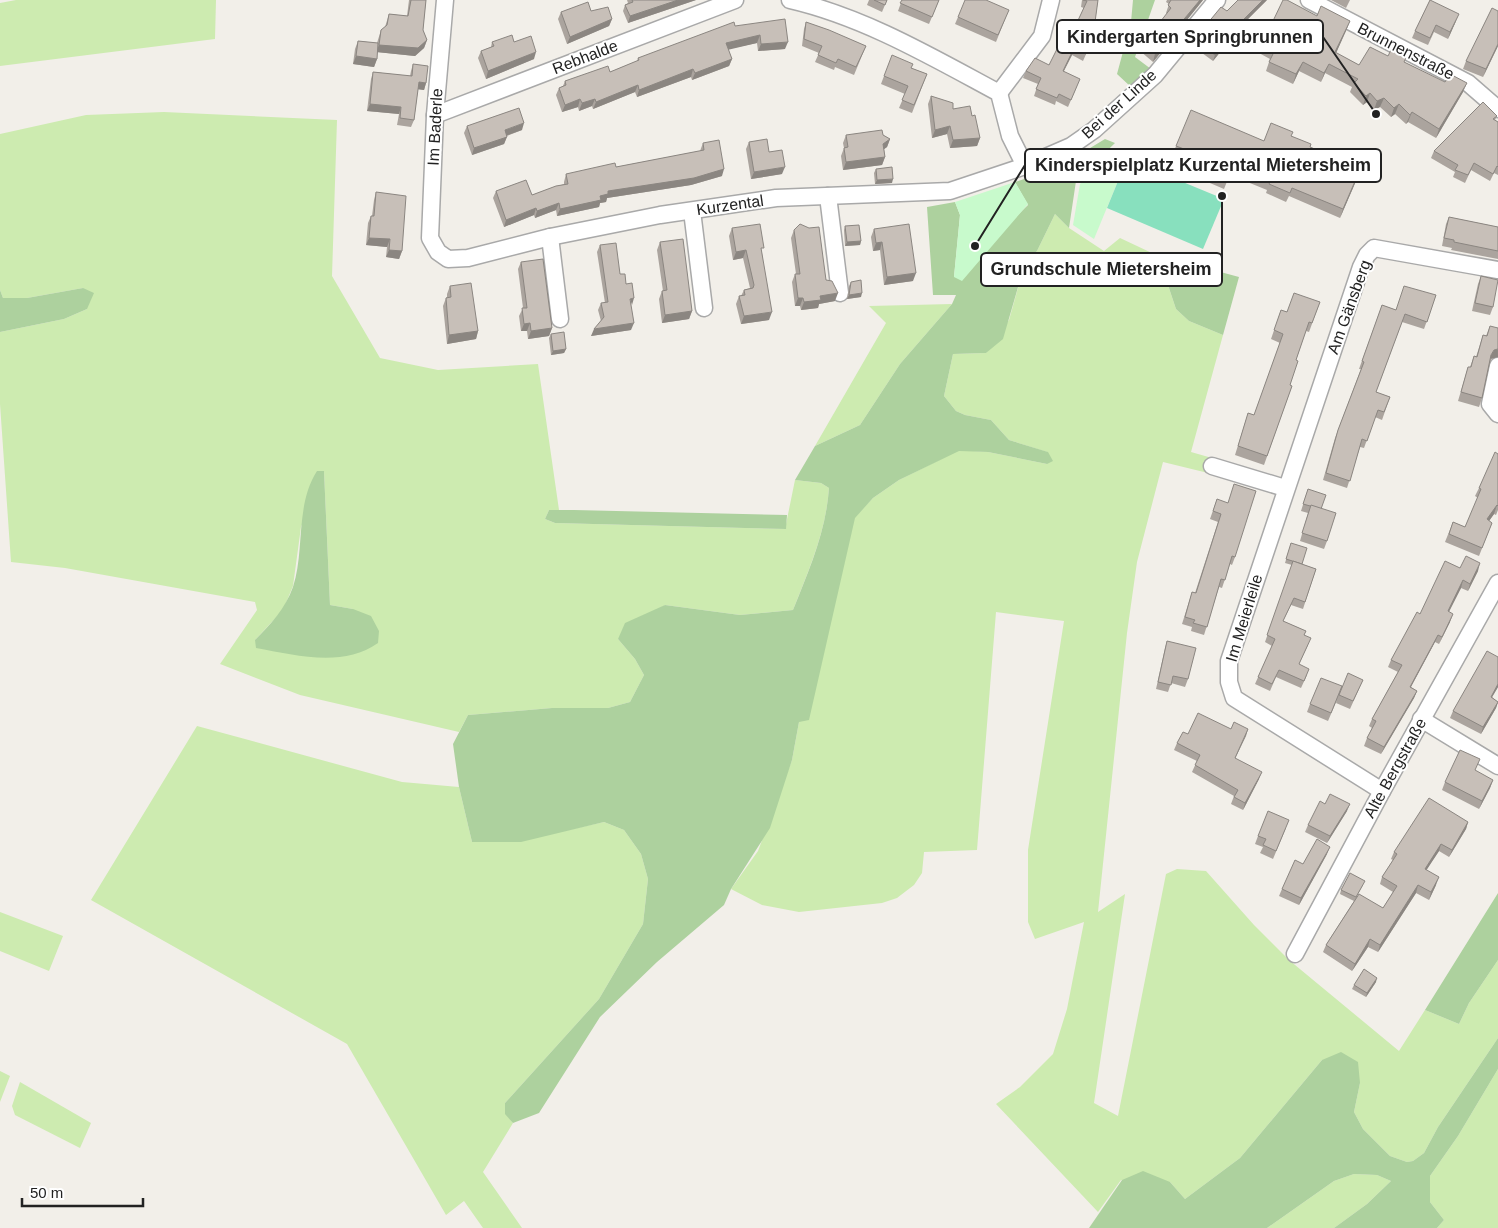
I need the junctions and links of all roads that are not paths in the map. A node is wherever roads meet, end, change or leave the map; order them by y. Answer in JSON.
{"nodes":[{"id":1,"x":445,"y":0,"type":"edge"},
{"id":2,"x":735,"y":0,"type":"edge"},
{"id":3,"x":790,"y":0,"type":"edge"},
{"id":4,"x":1051,"y":0,"type":"edge"},
{"id":5,"x":1217,"y":0,"type":"edge"},
{"id":6,"x":1309,"y":0,"type":"edge"},
{"id":7,"x":999,"y":93,"type":"junction"},
{"id":8,"x":1498,"y":109,"type":"edge"},
{"id":9,"x":435,"y":115,"type":"junction"},
{"id":10,"x":1026,"y":166,"type":"junction"},
{"id":11,"x":828,"y":196,"type":"junction"},
{"id":12,"x":692,"y":210,"type":"junction"},
{"id":13,"x":550,"y":237,"type":"junction"},
{"id":14,"x":438,"y":252,"type":"joint"},
{"id":15,"x":1498,"y":270,"type":"edge"},
{"id":16,"x":840,"y":293,"type":"edge"},
{"id":17,"x":704,"y":308,"type":"dead end"},
{"id":18,"x":560,"y":319,"type":"dead end"},
{"id":19,"x":1498,"y":366,"type":"edge"},
{"id":20,"x":1498,"y":414,"type":"edge"},
{"id":21,"x":1212,"y":466,"type":"dead end"},
{"id":22,"x":1285,"y":488,"type":"junction"},
{"id":23,"x":1498,"y":583,"type":"edge"},
{"id":24,"x":1421,"y":719,"type":"junction"},
{"id":25,"x":1498,"y":766,"type":"edge"},
{"id":26,"x":1382,"y":791,"type":"junction"},
{"id":27,"x":1295,"y":954,"type":"dead end"}],
"edges":[{"from":1,"to":9,"type":"street","name":"Im Baderle"},
{"from":2,"to":9,"type":"street","name":"Rebhalde"},
{"from":3,"to":7,"type":"street"},
{"from":4,"to":7,"type":"street"},
{"from":5,"to":10,"type":"street","name":"Bei der Linde"},
{"from":6,"to":8,"type":"street","name":"Brunnenstraße"},
{"from":7,"to":10,"type":"street"},
{"from":9,"to":14,"type":"street","name":"Im Baderle"},
{"from":10,"to":11,"type":"street","name":"Kurzental"},
{"from":11,"to":12,"type":"street","name":"Kurzental"},
{"from":11,"to":16,"type":"street"},
{"from":12,"to":13,"type":"street","name":"Kurzental"},
{"from":12,"to":17,"type":"street"},
{"from":13,"to":14,"type":"street","name":"Kurzental"},
{"from":13,"to":18,"type":"street"},
{"from":15,"to":22,"type":"street","name":"Am Gänsberg"},
{"from":19,"to":20,"type":"street"},
{"from":21,"to":22,"type":"street"},
{"from":22,"to":26,"type":"street","name":"Im Meierleile"},
{"from":23,"to":24,"type":"street","name":"Alte Bergstraße"},
{"from":24,"to":25,"type":"street"},
{"from":24,"to":26,"type":"street","name":"Alte Bergstraße"},
{"from":26,"to":27,"type":"street","name":"Alte Bergstraße"}]}
